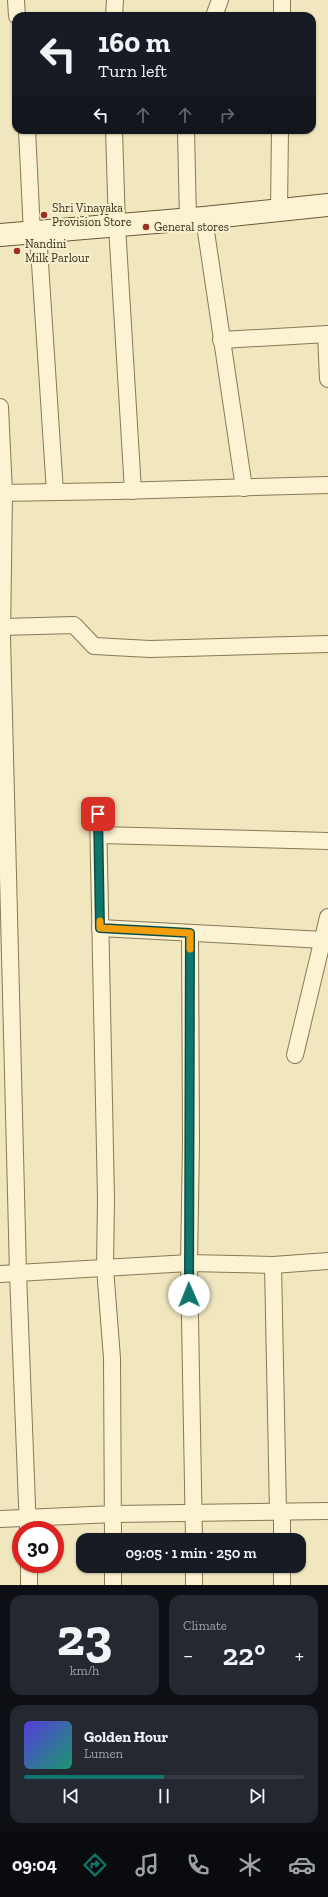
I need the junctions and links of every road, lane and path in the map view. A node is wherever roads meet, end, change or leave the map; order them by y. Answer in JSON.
{"nodes":[{"id":1,"x":16,"y":0,"type":"edge"},
{"id":2,"x":114,"y":0,"type":"edge"},
{"id":3,"x":220,"y":0,"type":"edge"},
{"id":4,"x":282,"y":0,"type":"edge"},
{"id":5,"x":17,"y":12,"type":"edge"},
{"id":6,"x":114,"y":12,"type":"edge"},
{"id":7,"x":216,"y":12,"type":"edge"},
{"id":8,"x":282,"y":12,"type":"edge"},
{"id":9,"x":27,"y":134,"type":"edge"},
{"id":10,"x":114,"y":134,"type":"edge"},
{"id":11,"x":186,"y":134,"type":"edge"},
{"id":12,"x":280,"y":134,"type":"edge"},
{"id":13,"x":328,"y":205,"type":"edge"},
{"id":14,"x":280,"y":210,"type":"junction"},
{"id":15,"x":196,"y":219,"type":"junction"},
{"id":16,"x":117,"y":226,"type":"junction"},
{"id":17,"x":35,"y":233,"type":"junction"},
{"id":18,"x":0,"y":235,"type":"edge"},
{"id":19,"x":327,"y":334,"type":"edge"},
{"id":20,"x":221,"y":340,"type":"junction"},
{"id":21,"x":328,"y":379,"type":"edge"},
{"id":22,"x":0,"y":407,"type":"edge"},
{"id":23,"x":328,"y":485,"type":"edge"},
{"id":24,"x":244,"y":488,"type":"junction"},
{"id":25,"x":133,"y":491,"type":"junction"},
{"id":26,"x":55,"y":492,"type":"junction"},
{"id":27,"x":2,"y":493,"type":"edge"},
{"id":28,"x":2,"y":634,"type":"edge"},
{"id":29,"x":328,"y":644,"type":"edge"},
{"id":30,"x":98,"y":814,"type":"dead end"},
{"id":31,"x":99,"y":836,"type":"junction"},
{"id":32,"x":328,"y":841,"type":"edge"},
{"id":33,"x":4,"y":873,"type":"edge"},
{"id":34,"x":328,"y":917,"type":"edge"},
{"id":35,"x":100,"y":928,"type":"junction"},
{"id":36,"x":190,"y":933,"type":"junction"},
{"id":37,"x":324,"y":940,"type":"junction"},
{"id":38,"x":295,"y":1055,"type":"dead end"},
{"id":39,"x":328,"y":1261,"type":"edge"},
{"id":40,"x":189,"y":1263,"type":"junction"},
{"id":41,"x":273,"y":1265,"type":"junction"},
{"id":42,"x":105,"y":1268,"type":"junction"},
{"id":43,"x":18,"y":1273,"type":"junction"},
{"id":44,"x":0,"y":1274,"type":"edge"},
{"id":45,"x":328,"y":1511,"type":"edge"},
{"id":46,"x":280,"y":1512,"type":"junction"},
{"id":47,"x":114,"y":1514,"type":"junction"},
{"id":48,"x":194,"y":1514,"type":"junction"},
{"id":49,"x":0,"y":1519,"type":"edge"},
{"id":50,"x":12,"y":1521,"type":"edge"},
{"id":51,"x":28,"y":1521,"type":"edge"},
{"id":52,"x":54,"y":1521,"type":"edge"},
{"id":53,"x":113,"y":1533,"type":"edge"},
{"id":54,"x":194,"y":1533,"type":"edge"},
{"id":55,"x":282,"y":1533,"type":"edge"},
{"id":56,"x":29,"y":1573,"type":"edge"},
{"id":57,"x":113,"y":1573,"type":"edge"},
{"id":58,"x":194,"y":1573,"type":"edge"},
{"id":59,"x":282,"y":1573,"type":"edge"},
{"id":60,"x":29,"y":1585,"type":"edge"},
{"id":61,"x":113,"y":1585,"type":"edge"},
{"id":62,"x":194,"y":1585,"type":"edge"},
{"id":63,"x":282,"y":1585,"type":"edge"}],
"edges":[{"from":1,"to":5,"type":"street"},
{"from":2,"to":6,"type":"street"},
{"from":3,"to":7,"type":"street"},
{"from":4,"to":8,"type":"street"},
{"from":9,"to":17,"type":"street"},
{"from":10,"to":16,"type":"street"},
{"from":11,"to":15,"type":"street"},
{"from":12,"to":14,"type":"street"},
{"from":13,"to":14,"type":"street"},
{"from":14,"to":15,"type":"street"},
{"from":15,"to":16,"type":"street"},
{"from":15,"to":20,"type":"street"},
{"from":16,"to":17,"type":"street"},
{"from":16,"to":25,"type":"street"},
{"from":17,"to":18,"type":"street"},
{"from":17,"to":26,"type":"street"},
{"from":19,"to":20,"type":"street"},
{"from":19,"to":21,"type":"street"},
{"from":20,"to":24,"type":"street"},
{"from":22,"to":27,"type":"street"},
{"from":23,"to":24,"type":"street"},
{"from":24,"to":25,"type":"street"},
{"from":25,"to":26,"type":"street"},
{"from":26,"to":27,"type":"street"},
{"from":27,"to":28,"type":"street"},
{"from":28,"to":29,"type":"street"},
{"from":28,"to":33,"type":"street"},
{"from":30,"to":31,"type":"street"},
{"from":31,"to":32,"type":"street"},
{"from":31,"to":35,"type":"street"},
{"from":33,"to":43,"type":"street"},
{"from":34,"to":37,"type":"street"},
{"from":35,"to":36,"type":"street"},
{"from":35,"to":42,"type":"street"},
{"from":36,"to":37,"type":"street"},
{"from":36,"to":40,"type":"street"},
{"from":37,"to":38,"type":"street"},
{"from":39,"to":41,"type":"street"},
{"from":40,"to":41,"type":"street"},
{"from":40,"to":42,"type":"street"},
{"from":40,"to":48,"type":"street"},
{"from":41,"to":46,"type":"street"},
{"from":42,"to":43,"type":"street"},
{"from":42,"to":47,"type":"street"},
{"from":43,"to":44,"type":"street"},
{"from":43,"to":51,"type":"street"},
{"from":45,"to":46,"type":"street"},
{"from":46,"to":48,"type":"street"},
{"from":46,"to":55,"type":"street"},
{"from":47,"to":48,"type":"street"},
{"from":47,"to":52,"type":"street"},
{"from":47,"to":53,"type":"street"},
{"from":48,"to":54,"type":"street"},
{"from":49,"to":50,"type":"street"},
{"from":56,"to":60,"type":"street"},
{"from":57,"to":61,"type":"street"},
{"from":58,"to":62,"type":"street"},
{"from":59,"to":63,"type":"street"}]}
